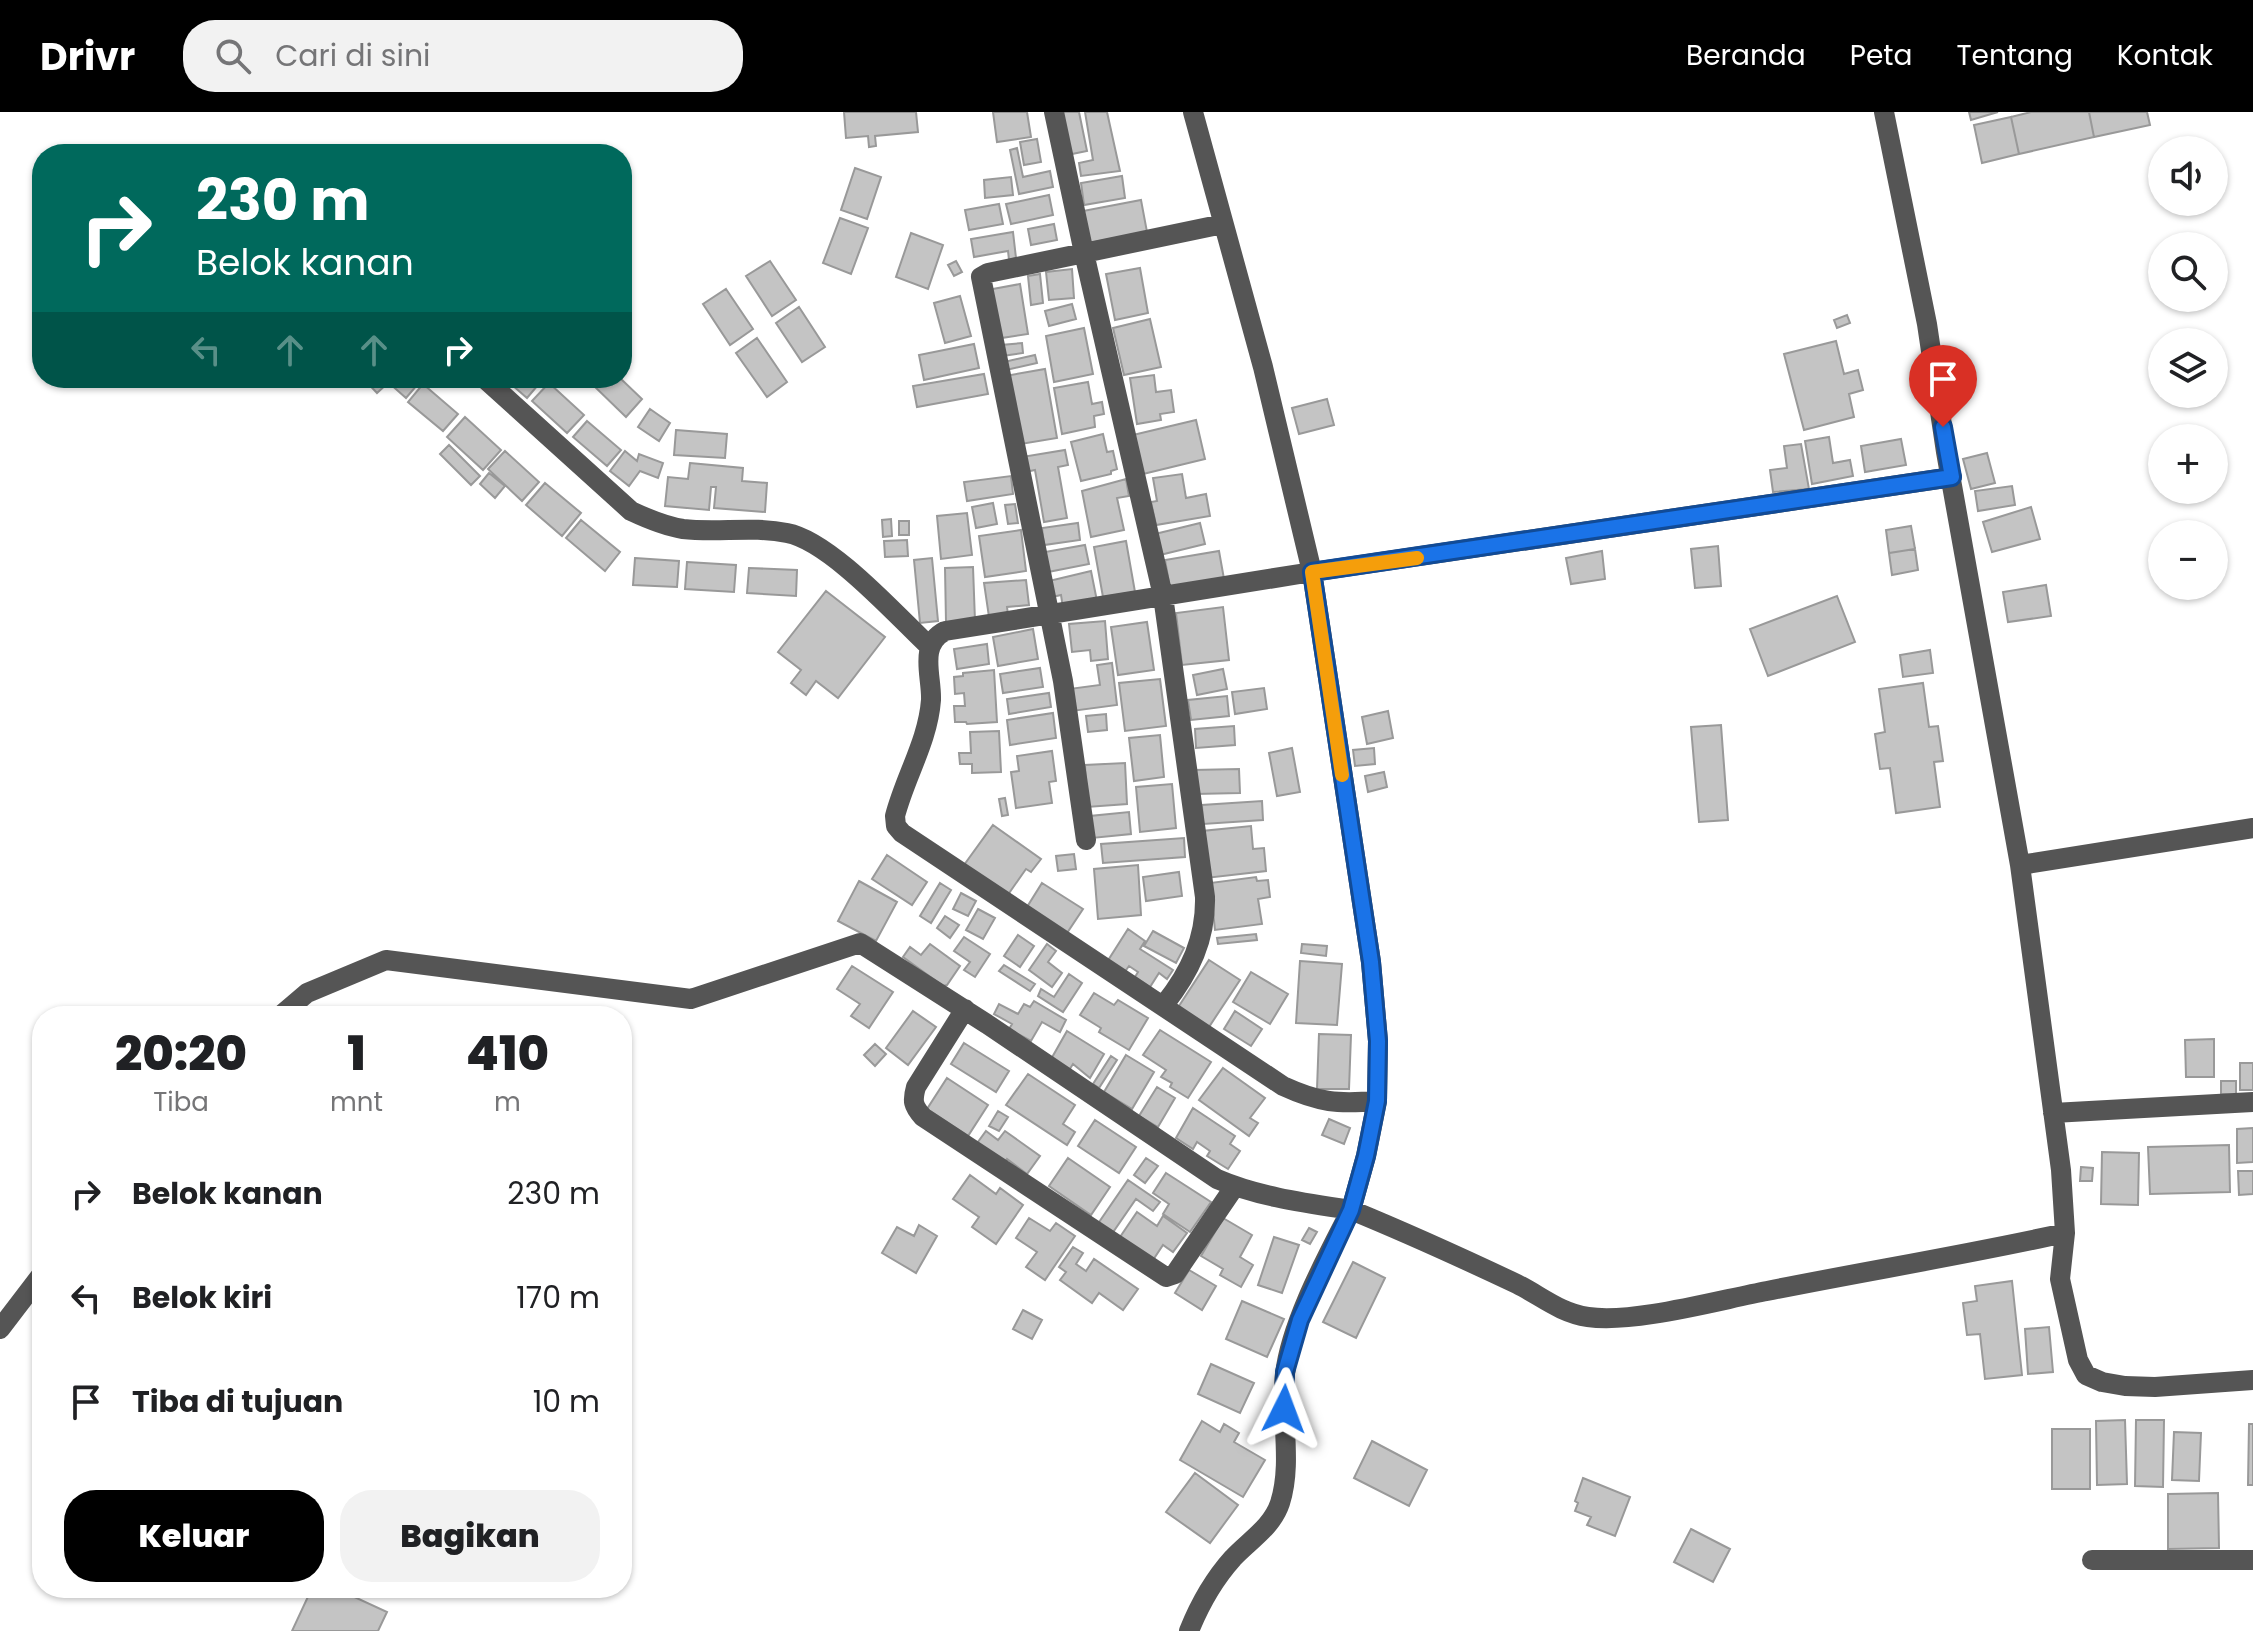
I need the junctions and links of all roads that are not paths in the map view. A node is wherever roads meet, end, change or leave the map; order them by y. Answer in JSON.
{"nodes":[{"id":1,"x":1054,"y":112,"type":"edge"},
{"id":2,"x":1193,"y":112,"type":"edge"},
{"id":3,"x":1884,"y":112,"type":"edge"},
{"id":4,"x":1223,"y":224,"type":"junction"},
{"id":5,"x":1084,"y":253,"type":"junction"},
{"id":6,"x":495,"y":388,"type":"edge"},
{"id":7,"x":1952,"y":477,"type":"junction"},
{"id":8,"x":1312,"y":572,"type":"junction"},
{"id":9,"x":1163,"y":596,"type":"junction"},
{"id":10,"x":1049,"y":614,"type":"junction"},
{"id":11,"x":929,"y":646,"type":"junction"},
{"id":12,"x":2253,"y":828,"type":"edge"},
{"id":13,"x":1086,"y":840,"type":"dead end"},
{"id":14,"x":2020,"y":865,"type":"junction"},
{"id":15,"x":1164,"y":1005,"type":"junction"},
{"id":16,"x":292,"y":1006,"type":"edge"},
{"id":17,"x":965,"y":1009,"type":"junction"},
{"id":18,"x":1377,"y":1101,"type":"junction"},
{"id":19,"x":2253,"y":1102,"type":"edge"},
{"id":20,"x":2053,"y":1113,"type":"junction"},
{"id":21,"x":1235,"y":1186,"type":"junction"},
{"id":22,"x":1351,"y":1210,"type":"junction"},
{"id":23,"x":2065,"y":1233,"type":"junction"},
{"id":24,"x":32,"y":1287,"type":"edge"},
{"id":25,"x":0,"y":1329,"type":"edge"},
{"id":26,"x":2253,"y":1380,"type":"edge"},
{"id":27,"x":2092,"y":1560,"type":"dead end"},
{"id":28,"x":2253,"y":1560,"type":"edge"},
{"id":29,"x":1189,"y":1631,"type":"edge"}],
"edges":[{"from":1,"to":5,"type":"street"},
{"from":2,"to":4,"type":"street"},
{"from":3,"to":7,"type":"street"},
{"from":4,"to":5,"type":"street"},
{"from":4,"to":8,"type":"street"},
{"from":5,"to":9,"type":"street"},
{"from":5,"to":10,"type":"street"},
{"from":6,"to":11,"type":"street"},
{"from":7,"to":8,"type":"street"},
{"from":7,"to":14,"type":"street"},
{"from":8,"to":9,"type":"street"},
{"from":8,"to":18,"type":"street"},
{"from":9,"to":10,"type":"street"},
{"from":9,"to":15,"type":"street"},
{"from":10,"to":11,"type":"street"},
{"from":10,"to":13,"type":"street"},
{"from":11,"to":15,"type":"street"},
{"from":12,"to":14,"type":"street"},
{"from":14,"to":20,"type":"street"},
{"from":15,"to":18,"type":"street"},
{"from":16,"to":17,"type":"street"},
{"from":17,"to":21,"type":"street"},
{"from":17,"to":21,"type":"street"},
{"from":18,"to":22,"type":"street"},
{"from":19,"to":20,"type":"street"},
{"from":20,"to":23,"type":"street"},
{"from":21,"to":22,"type":"street"},
{"from":22,"to":23,"type":"street"},
{"from":22,"to":29,"type":"street"},
{"from":23,"to":26,"type":"street"},
{"from":24,"to":25,"type":"street"},
{"from":27,"to":28,"type":"street"}]}
